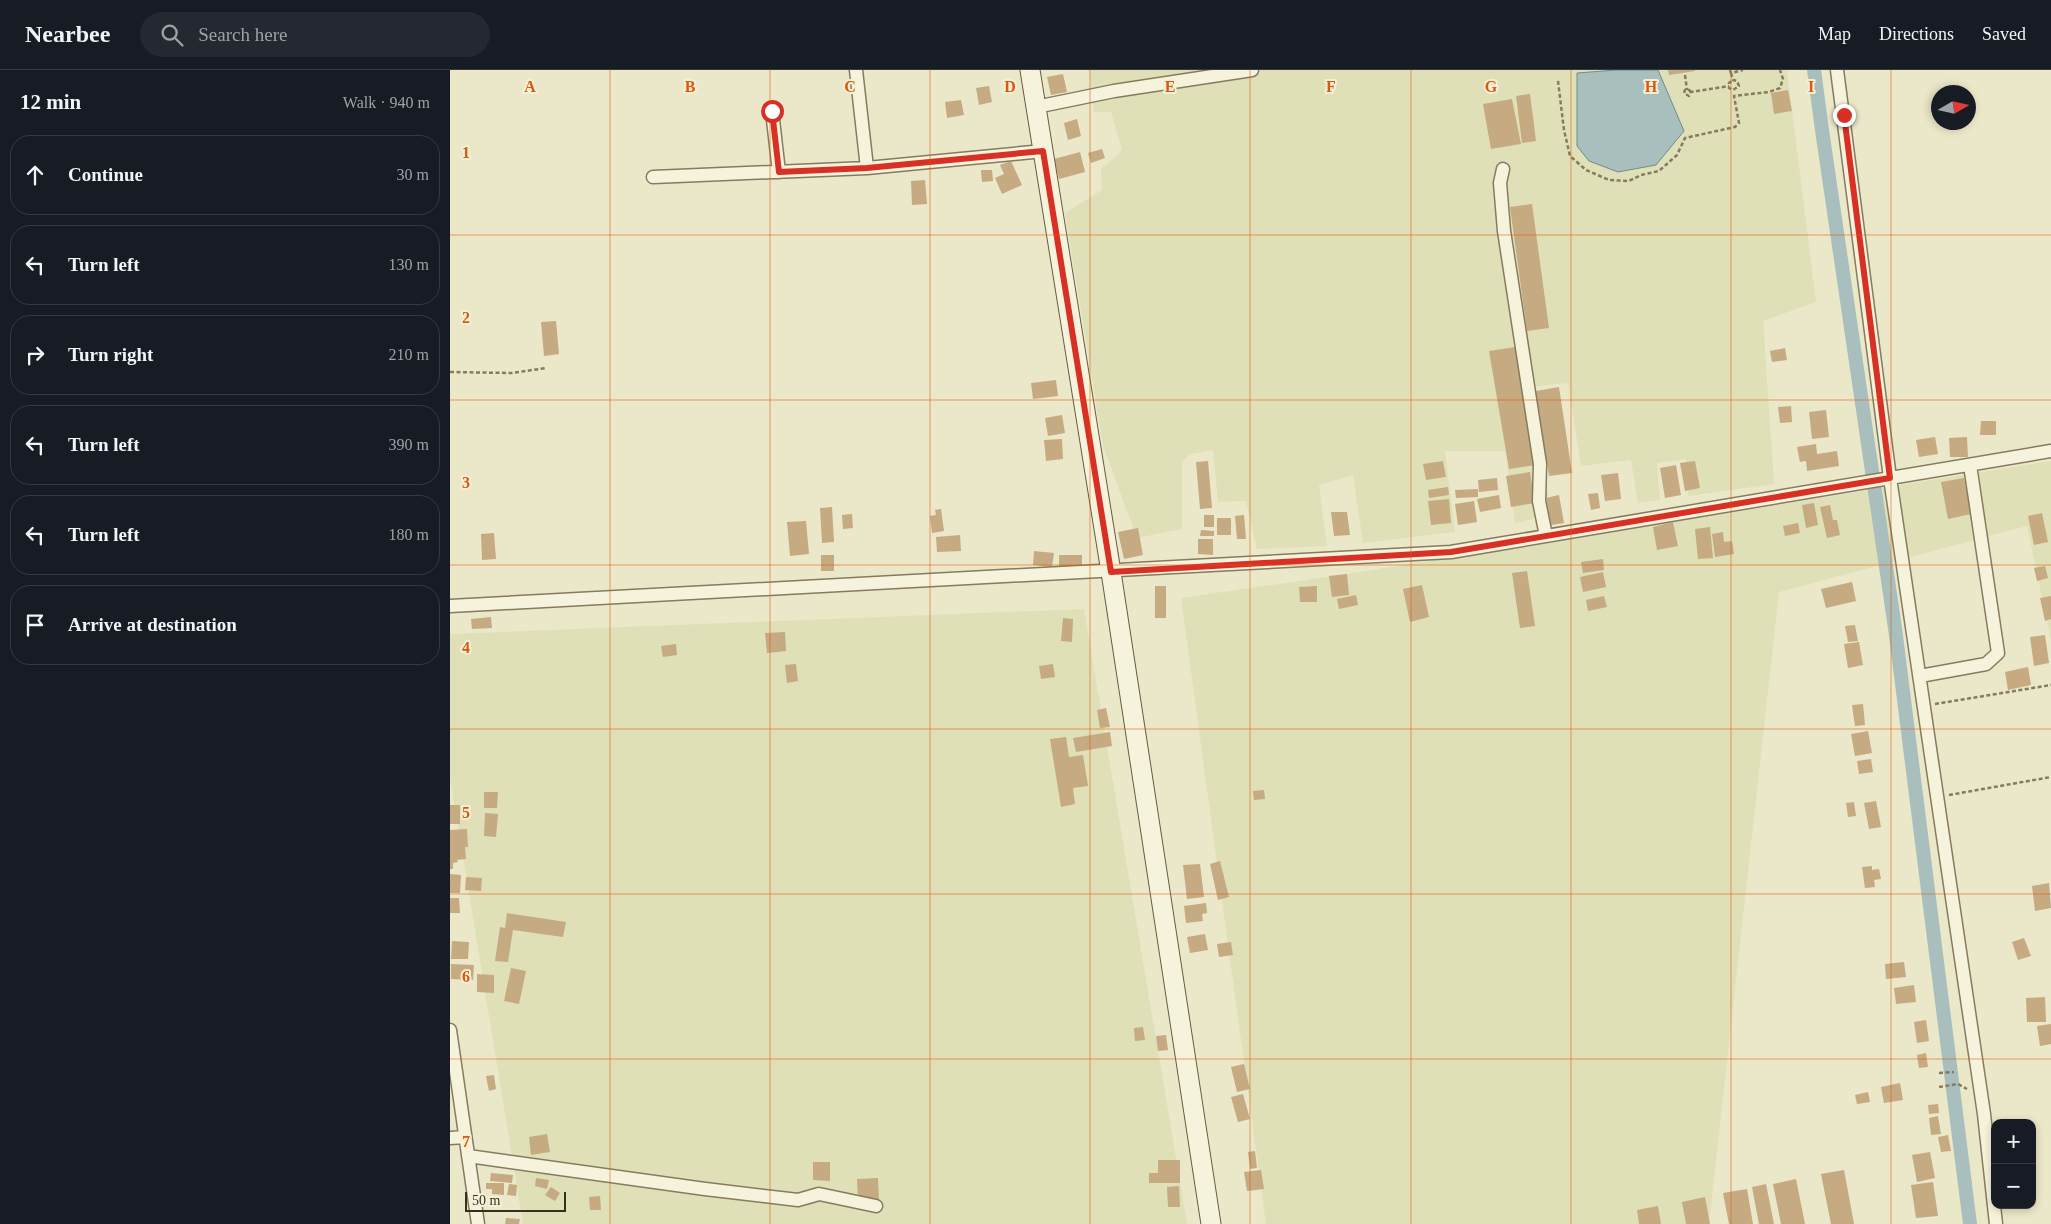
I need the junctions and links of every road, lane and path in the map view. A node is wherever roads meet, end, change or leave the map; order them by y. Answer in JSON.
{"nodes":[{"id":1,"x":856,"y":70,"type":"edge"},
{"id":2,"x":1030,"y":70,"type":"edge"},
{"id":3,"x":1252,"y":70,"type":"edge"},
{"id":4,"x":1743,"y":70,"type":"edge"},
{"id":5,"x":1780,"y":70,"type":"edge"},
{"id":6,"x":1837,"y":70,"type":"edge"},
{"id":7,"x":1731,"y":72,"type":"edge"},
{"id":8,"x":1685,"y":75,"type":"dead end"},
{"id":9,"x":1733,"y":80,"type":"junction"},
{"id":10,"x":1558,"y":81,"type":"dead end"},
{"id":11,"x":1729,"y":86,"type":"junction"},
{"id":12,"x":1733,"y":90,"type":"junction"},
{"id":13,"x":1734,"y":96,"type":"junction"},
{"id":14,"x":1036,"y":107,"type":"junction"},
{"id":15,"x":772,"y":111,"type":"dead end"},
{"id":16,"x":1043,"y":151,"type":"junction"},
{"id":17,"x":867,"y":168,"type":"junction"},
{"id":18,"x":1503,"y":170,"type":"dead end"},
{"id":19,"x":779,"y":172,"type":"junction"},
{"id":20,"x":652,"y":177,"type":"dead end"},
{"id":21,"x":546,"y":368,"type":"dead end"},
{"id":22,"x":450,"y":372,"type":"edge"},
{"id":23,"x":2051,"y":451,"type":"edge"},
{"id":24,"x":1970,"y":465,"type":"junction"},
{"id":25,"x":1890,"y":478,"type":"junction"},
{"id":26,"x":1546,"y":536,"type":"junction"},
{"id":27,"x":1111,"y":572,"type":"junction"},
{"id":28,"x":450,"y":606,"type":"edge"},
{"id":29,"x":1920,"y":676,"type":"junction"},
{"id":30,"x":2051,"y":685,"type":"edge"},
{"id":31,"x":1924,"y":706,"type":"junction"},
{"id":32,"x":2051,"y":777,"type":"edge"},
{"id":33,"x":1938,"y":797,"type":"junction"},
{"id":34,"x":450,"y":1030,"type":"edge"},
{"id":35,"x":1954,"y":1072,"type":"dead end"},
{"id":36,"x":1939,"y":1073,"type":"dead end"},
{"id":37,"x":1958,"y":1084,"type":"dead end"},
{"id":38,"x":1939,"y":1087,"type":"dead end"},
{"id":39,"x":466,"y":1137,"type":"junction"},
{"id":40,"x":450,"y":1138,"type":"edge"},
{"id":41,"x":468,"y":1156,"type":"junction"},
{"id":42,"x":876,"y":1206,"type":"dead end"},
{"id":43,"x":478,"y":1224,"type":"edge"},
{"id":44,"x":1211,"y":1224,"type":"edge"},
{"id":45,"x":1996,"y":1224,"type":"edge"}],
"edges":[{"from":1,"to":17,"type":"street"},
{"from":2,"to":14,"type":"street"},
{"from":3,"to":14,"type":"street"},
{"from":4,"to":7,"type":"path"},
{"from":5,"to":13,"type":"path"},
{"from":6,"to":25,"type":"street"},
{"from":7,"to":9,"type":"path"},
{"from":8,"to":11,"type":"path"},
{"from":9,"to":11,"type":"path"},
{"from":9,"to":12,"type":"path"},
{"from":10,"to":13,"type":"path"},
{"from":11,"to":12,"type":"path"},
{"from":12,"to":13,"type":"path"},
{"from":14,"to":16,"type":"street"},
{"from":15,"to":19,"type":"street"},
{"from":16,"to":17,"type":"street"},
{"from":16,"to":27,"type":"street"},
{"from":17,"to":19,"type":"street"},
{"from":18,"to":26,"type":"street"},
{"from":19,"to":20,"type":"street"},
{"from":21,"to":22,"type":"path"},
{"from":23,"to":24,"type":"street"},
{"from":24,"to":25,"type":"street"},
{"from":24,"to":29,"type":"street"},
{"from":25,"to":26,"type":"street"},
{"from":25,"to":29,"type":"street"},
{"from":26,"to":27,"type":"street"},
{"from":27,"to":28,"type":"street"},
{"from":27,"to":44,"type":"street"},
{"from":29,"to":31,"type":"street"},
{"from":30,"to":31,"type":"path"},
{"from":31,"to":33,"type":"street"},
{"from":32,"to":33,"type":"path"},
{"from":33,"to":45,"type":"street"},
{"from":34,"to":39,"type":"street"},
{"from":35,"to":36,"type":"path"},
{"from":37,"to":38,"type":"path"},
{"from":39,"to":40,"type":"street"},
{"from":39,"to":41,"type":"street"},
{"from":41,"to":42,"type":"street"},
{"from":41,"to":43,"type":"street"}]}
